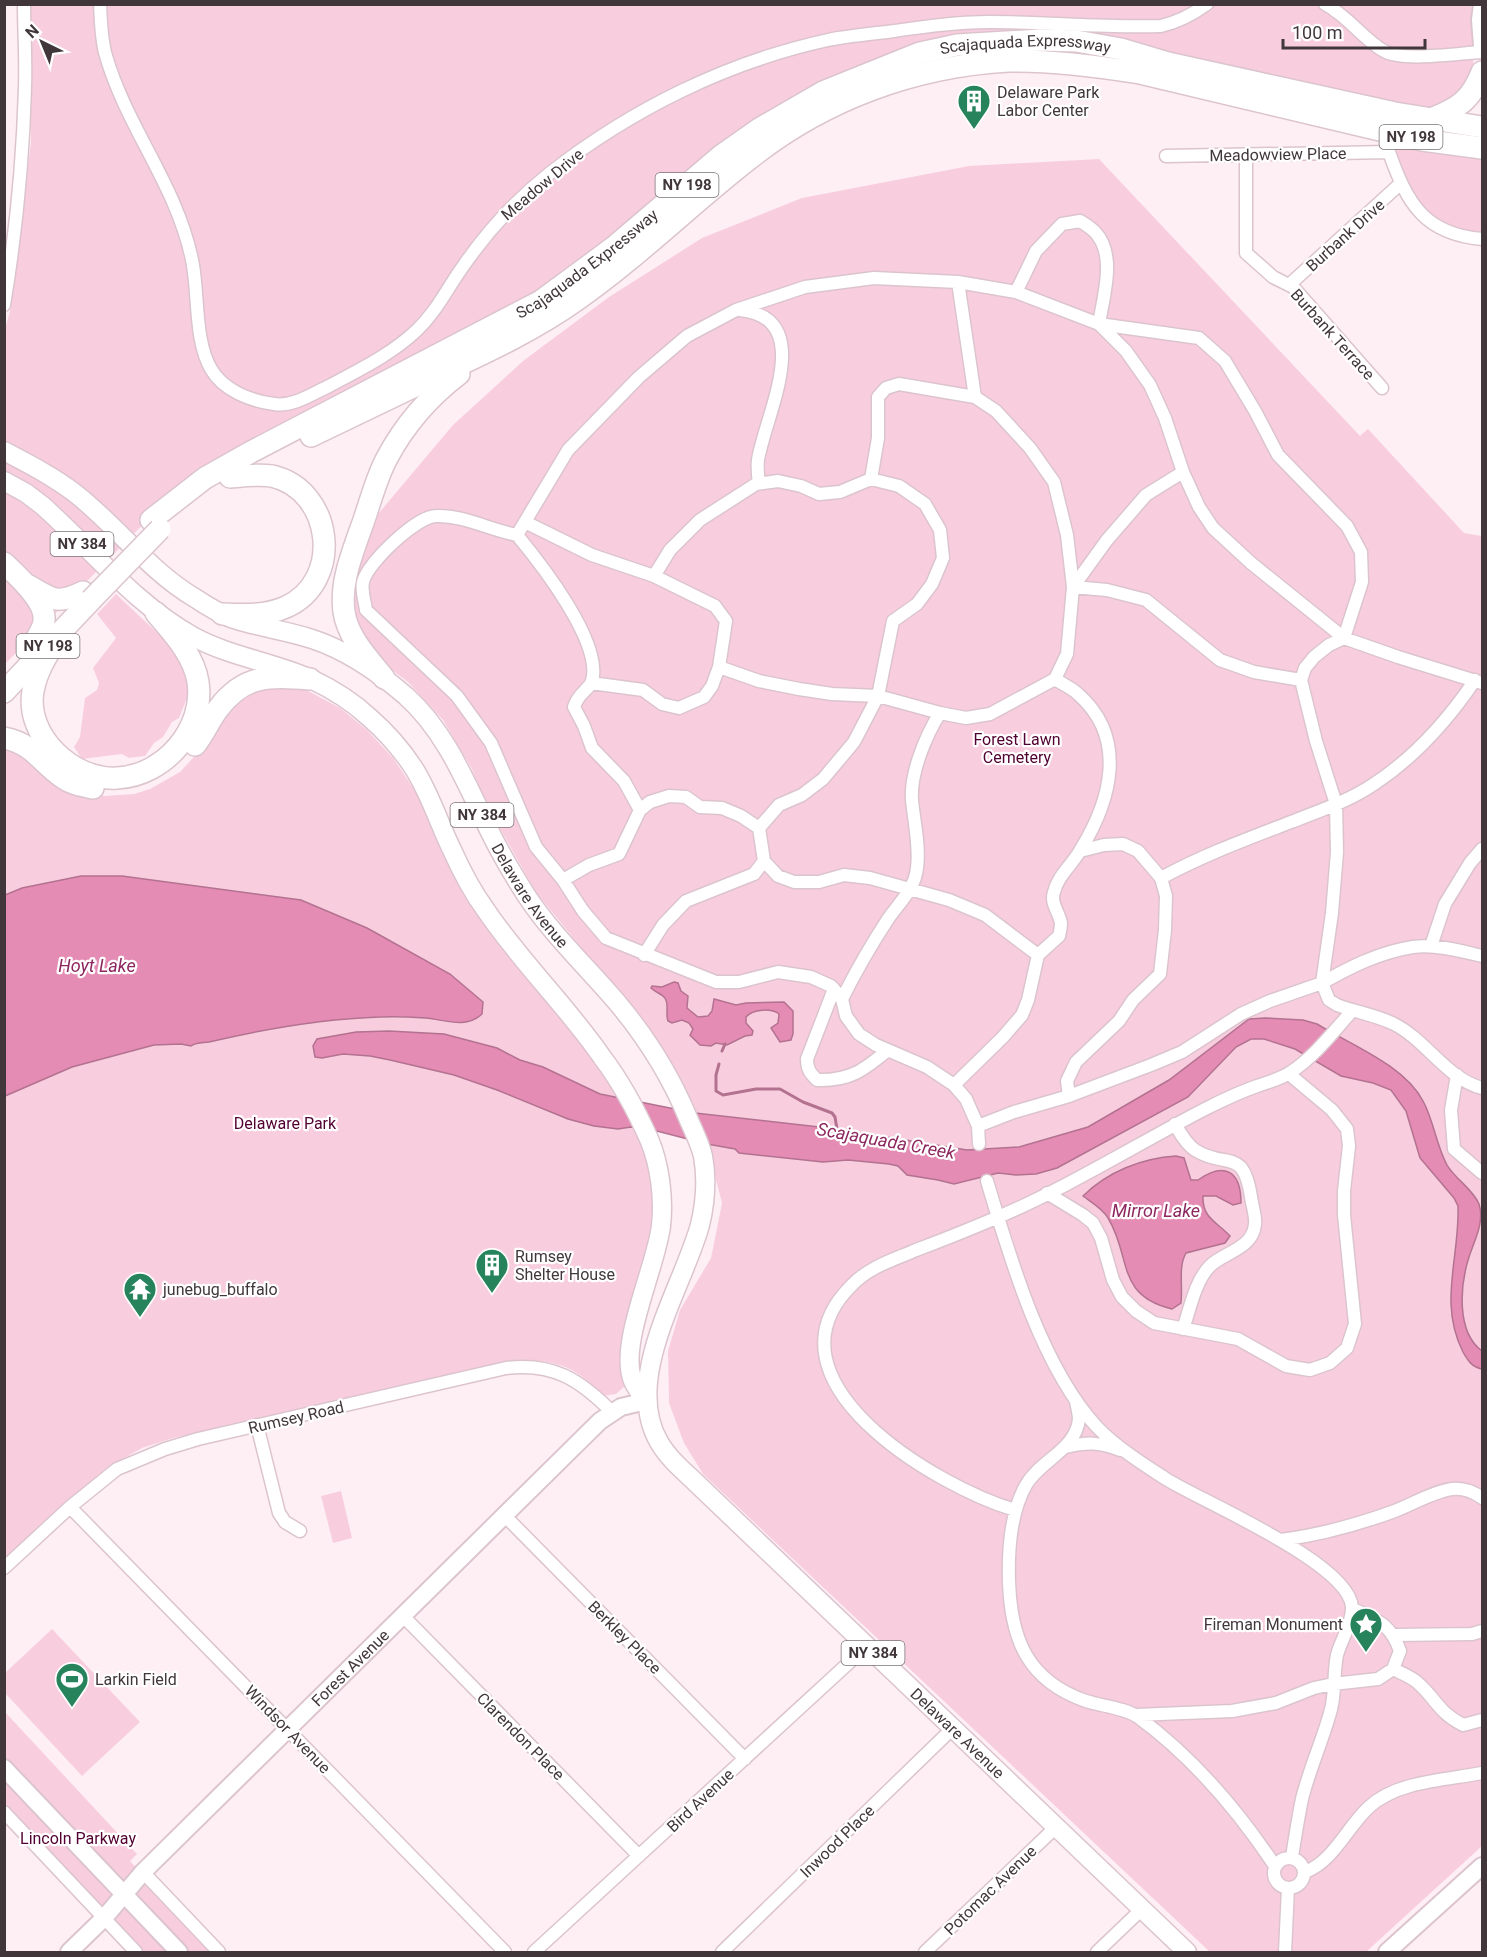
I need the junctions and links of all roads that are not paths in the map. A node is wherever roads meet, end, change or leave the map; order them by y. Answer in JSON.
{"nodes":[{"id":1,"x":24,"y":4,"type":"edge"},
{"id":2,"x":100,"y":4,"type":"edge"},
{"id":3,"x":1207,"y":4,"type":"edge"},
{"id":4,"x":1325,"y":4,"type":"edge"},
{"id":5,"x":1482,"y":4,"type":"edge"},
{"id":6,"x":1482,"y":46,"type":"edge"},
{"id":7,"x":1482,"y":52,"type":"edge"},
{"id":8,"x":1482,"y":72,"type":"edge"},
{"id":9,"x":1431,"y":119,"type":"junction"},
{"id":10,"x":1482,"y":127,"type":"edge"},
{"id":11,"x":1482,"y":148,"type":"edge"},
{"id":12,"x":1246,"y":155,"type":"junction"},
{"id":13,"x":1166,"y":156,"type":"dead end"},
{"id":14,"x":1400,"y":184,"type":"junction"},
{"id":15,"x":1482,"y":239,"type":"edge"},
{"id":16,"x":958,"y":282,"type":"junction"},
{"id":17,"x":1289,"y":285,"type":"junction"},
{"id":18,"x":1016,"y":292,"type":"junction"},
{"id":19,"x":4,"y":305,"type":"edge"},
{"id":20,"x":735,"y":310,"type":"junction"},
{"id":21,"x":1099,"y":324,"type":"junction"},
{"id":22,"x":498,"y":346,"type":"junction"},
{"id":23,"x":1382,"y":388,"type":"dead end"},
{"id":24,"x":975,"y":397,"type":"junction"},
{"id":25,"x":4,"y":452,"type":"edge"},
{"id":26,"x":1183,"y":472,"type":"junction"},
{"id":27,"x":230,"y":477,"type":"junction"},
{"id":28,"x":870,"y":479,"type":"junction"},
{"id":29,"x":4,"y":481,"type":"edge"},
{"id":30,"x":759,"y":483,"type":"junction"},
{"id":31,"x":525,"y":522,"type":"junction"},
{"id":32,"x":156,"y":525,"type":"junction"},
{"id":33,"x":517,"y":535,"type":"junction"},
{"id":34,"x":4,"y":563,"type":"edge"},
{"id":35,"x":654,"y":576,"type":"junction"},
{"id":36,"x":26,"y":585,"type":"junction"},
{"id":37,"x":1073,"y":587,"type":"junction"},
{"id":38,"x":87,"y":596,"type":"junction"},
{"id":39,"x":156,"y":613,"type":"junction"},
{"id":40,"x":222,"y":614,"type":"junction"},
{"id":41,"x":60,"y":634,"type":"junction"},
{"id":42,"x":1344,"y":638,"type":"junction"},
{"id":43,"x":35,"y":642,"type":"junction"},
{"id":44,"x":719,"y":667,"type":"junction"},
{"id":45,"x":4,"y":674,"type":"edge"},
{"id":46,"x":384,"y":678,"type":"junction"},
{"id":47,"x":309,"y":679,"type":"junction"},
{"id":48,"x":1055,"y":679,"type":"junction"},
{"id":49,"x":1301,"y":680,"type":"junction"},
{"id":50,"x":1479,"y":681,"type":"edge"},
{"id":51,"x":591,"y":683,"type":"junction"},
{"id":52,"x":4,"y":692,"type":"edge"},
{"id":53,"x":878,"y":696,"type":"junction"},
{"id":54,"x":940,"y":713,"type":"junction"},
{"id":55,"x":4,"y":738,"type":"edge"},
{"id":56,"x":1336,"y":804,"type":"junction"},
{"id":57,"x":640,"y":810,"type":"junction"},
{"id":58,"x":759,"y":828,"type":"junction"},
{"id":59,"x":1482,"y":849,"type":"edge"},
{"id":60,"x":1080,"y":851,"type":"junction"},
{"id":61,"x":764,"y":861,"type":"junction"},
{"id":62,"x":1161,"y":878,"type":"junction"},
{"id":63,"x":563,"y":880,"type":"junction"},
{"id":64,"x":911,"y":888,"type":"junction"},
{"id":65,"x":1431,"y":946,"type":"junction"},
{"id":66,"x":644,"y":955,"type":"junction"},
{"id":67,"x":1038,"y":956,"type":"junction"},
{"id":68,"x":1482,"y":956,"type":"edge"},
{"id":69,"x":1322,"y":983,"type":"junction"},
{"id":70,"x":838,"y":994,"type":"junction"},
{"id":71,"x":1352,"y":1011,"type":"junction"},
{"id":72,"x":888,"y":1050,"type":"junction"},
{"id":73,"x":1288,"y":1074,"type":"junction"},
{"id":74,"x":1457,"y":1075,"type":"junction"},
{"id":75,"x":954,"y":1085,"type":"junction"},
{"id":76,"x":1482,"y":1088,"type":"edge"},
{"id":77,"x":1069,"y":1096,"type":"junction"},
{"id":78,"x":1175,"y":1124,"type":"junction"},
{"id":79,"x":978,"y":1126,"type":"junction"},
{"id":80,"x":979,"y":1144,"type":"dead end"},
{"id":81,"x":1482,"y":1173,"type":"edge"},
{"id":82,"x":987,"y":1181,"type":"dead end"},
{"id":83,"x":1047,"y":1193,"type":"junction"},
{"id":84,"x":998,"y":1217,"type":"junction"},
{"id":85,"x":1183,"y":1329,"type":"junction"},
{"id":86,"x":1076,"y":1400,"type":"junction"},
{"id":87,"x":646,"y":1401,"type":"junction"},
{"id":88,"x":612,"y":1412,"type":"junction"},
{"id":89,"x":257,"y":1425,"type":"junction"},
{"id":90,"x":1066,"y":1447,"type":"junction"},
{"id":91,"x":1130,"y":1454,"type":"junction"},
{"id":92,"x":1482,"y":1498,"type":"edge"},
{"id":93,"x":70,"y":1507,"type":"junction"},
{"id":94,"x":1015,"y":1510,"type":"junction"},
{"id":95,"x":505,"y":1516,"type":"junction"},
{"id":96,"x":300,"y":1531,"type":"dead end"},
{"id":97,"x":1281,"y":1540,"type":"junction"},
{"id":98,"x":4,"y":1568,"type":"edge"},
{"id":99,"x":1353,"y":1609,"type":"junction"},
{"id":100,"x":403,"y":1616,"type":"junction"},
{"id":101,"x":1482,"y":1631,"type":"edge"},
{"id":102,"x":1395,"y":1635,"type":"junction"},
{"id":103,"x":866,"y":1647,"type":"junction"},
{"id":104,"x":1393,"y":1669,"type":"junction"},
{"id":105,"x":1334,"y":1684,"type":"junction"},
{"id":106,"x":1136,"y":1715,"type":"junction"},
{"id":107,"x":1482,"y":1720,"type":"edge"},
{"id":108,"x":288,"y":1729,"type":"junction"},
{"id":109,"x":952,"y":1729,"type":"junction"},
{"id":110,"x":745,"y":1759,"type":"junction"},
{"id":111,"x":4,"y":1768,"type":"edge"},
{"id":112,"x":1482,"y":1773,"type":"edge"},
{"id":113,"x":4,"y":1812,"type":"edge"},
{"id":114,"x":1056,"y":1827,"type":"junction"},
{"id":115,"x":639,"y":1856,"type":"junction"},
{"id":116,"x":1292,"y":1857,"type":"junction"},
{"id":117,"x":1275,"y":1866,"type":"junction"},
{"id":118,"x":1482,"y":1866,"type":"edge"},
{"id":119,"x":143,"y":1872,"type":"junction"},
{"id":120,"x":1305,"y":1872,"type":"junction"},
{"id":121,"x":1288,"y":1888,"type":"junction"},
{"id":122,"x":124,"y":1894,"type":"junction"},
{"id":123,"x":1142,"y":1909,"type":"junction"},
{"id":124,"x":104,"y":1918,"type":"junction"},
{"id":125,"x":69,"y":1953,"type":"edge"},
{"id":126,"x":136,"y":1953,"type":"edge"},
{"id":127,"x":180,"y":1953,"type":"edge"},
{"id":128,"x":219,"y":1953,"type":"edge"},
{"id":129,"x":505,"y":1953,"type":"edge"},
{"id":130,"x":534,"y":1953,"type":"edge"},
{"id":131,"x":722,"y":1953,"type":"edge"},
{"id":132,"x":925,"y":1953,"type":"edge"},
{"id":133,"x":1097,"y":1953,"type":"edge"},
{"id":134,"x":1186,"y":1953,"type":"edge"},
{"id":135,"x":1285,"y":1953,"type":"edge"},
{"id":136,"x":1387,"y":1953,"type":"edge"}],
"edges":[{"from":1,"to":19,"type":"street"},
{"from":2,"to":3,"type":"street","name":"Meadow Drive"},
{"from":4,"to":7,"type":"street"},
{"from":5,"to":6,"type":"street"},
{"from":8,"to":9,"type":"highway"},
{"from":9,"to":10,"type":"highway","name":"Scajaquada Expressway","number":"NY 198"},
{"from":9,"to":32,"type":"highway","name":"Scajaquada Expressway","number":"NY 198"},
{"from":11,"to":22,"type":"highway","name":"Scajaquada Expressway","number":"NY 198"},
{"from":12,"to":13,"type":"street","name":"Meadowview Place"},
{"from":12,"to":14,"type":"street","name":"Meadowview Place"},
{"from":12,"to":17,"type":"street","name":"Burbank Terrace"},
{"from":14,"to":15,"type":"street"},
{"from":14,"to":17,"type":"street","name":"Burbank Drive"},
{"from":16,"to":18,"type":"street"},
{"from":16,"to":20,"type":"street"},
{"from":16,"to":24,"type":"street"},
{"from":17,"to":23,"type":"street","name":"Burbank Terrace"},
{"from":18,"to":21,"type":"street"},
{"from":18,"to":21,"type":"street"},
{"from":20,"to":30,"type":"street"},
{"from":20,"to":31,"type":"street"},
{"from":21,"to":26,"type":"street"},
{"from":21,"to":42,"type":"street"},
{"from":22,"to":27,"type":"highway","name":"Scajaquada Expressway","number":"NY 198"},
{"from":22,"to":46,"type":"highway"},
{"from":24,"to":28,"type":"street"},
{"from":24,"to":37,"type":"street"},
{"from":25,"to":40,"type":"main road","name":"Delaware Avenue","number":"NY 384"},
{"from":26,"to":37,"type":"street"},
{"from":26,"to":42,"type":"street"},
{"from":27,"to":32,"type":"highway","name":"Scajaquada Expressway","number":"NY 198"},
{"from":27,"to":40,"type":"highway"},
{"from":28,"to":30,"type":"street"},
{"from":28,"to":53,"type":"street"},
{"from":29,"to":39,"type":"main road","name":"Delaware Avenue","number":"NY 384"},
{"from":30,"to":35,"type":"street"},
{"from":31,"to":33,"type":"street"},
{"from":31,"to":35,"type":"street"},
{"from":32,"to":38,"type":"highway","name":"Scajaquada Expressway","number":"NY 198","bridge":true},
{"from":33,"to":51,"type":"street"},
{"from":33,"to":63,"type":"street"},
{"from":34,"to":36,"type":"highway"},
{"from":35,"to":44,"type":"street"},
{"from":36,"to":38,"type":"highway"},
{"from":36,"to":43,"type":"highway"},
{"from":37,"to":48,"type":"street"},
{"from":37,"to":49,"type":"street"},
{"from":38,"to":41,"type":"highway","name":"Scajaquada Expressway","number":"NY 198"},
{"from":38,"to":43,"type":"highway","name":"Scajaquada Expressway","number":"NY 198"},
{"from":39,"to":41,"type":"highway"},
{"from":39,"to":47,"type":"main road","name":"Delaware Avenue","number":"NY 384"},
{"from":40,"to":46,"type":"main road","name":"Delaware Avenue","number":"NY 384"},
{"from":41,"to":52,"type":"highway","name":"Scajaquada Expressway","number":"NY 198"},
{"from":42,"to":49,"type":"street"},
{"from":42,"to":50,"type":"street"},
{"from":43,"to":45,"type":"highway","name":"Scajaquada Expressway","number":"NY 198"},
{"from":44,"to":51,"type":"street"},
{"from":44,"to":53,"type":"street"},
{"from":46,"to":87,"type":"main road","name":"Delaware Avenue","number":"NY 384"},
{"from":47,"to":55,"type":"highway"},
{"from":47,"to":87,"type":"main road","name":"Delaware Avenue","number":"NY 384"},
{"from":48,"to":54,"type":"street"},
{"from":48,"to":60,"type":"street"},
{"from":49,"to":56,"type":"street"},
{"from":50,"to":56,"type":"street"},
{"from":51,"to":57,"type":"street"},
{"from":53,"to":54,"type":"street"},
{"from":53,"to":58,"type":"street"},
{"from":54,"to":64,"type":"street"},
{"from":56,"to":62,"type":"street"},
{"from":56,"to":69,"type":"street"},
{"from":57,"to":58,"type":"street"},
{"from":57,"to":63,"type":"street"},
{"from":58,"to":61,"type":"street"},
{"from":59,"to":65,"type":"street"},
{"from":60,"to":62,"type":"street"},
{"from":60,"to":67,"type":"street"},
{"from":61,"to":64,"type":"street"},
{"from":61,"to":66,"type":"street"},
{"from":62,"to":77,"type":"street"},
{"from":63,"to":66,"type":"street"},
{"from":64,"to":67,"type":"street"},
{"from":64,"to":70,"type":"street"},
{"from":65,"to":68,"type":"street"},
{"from":65,"to":69,"type":"street"},
{"from":66,"to":70,"type":"street"},
{"from":67,"to":75,"type":"street"},
{"from":69,"to":71,"type":"street"},
{"from":69,"to":77,"type":"street"},
{"from":70,"to":72,"type":"street"},
{"from":70,"to":72,"type":"street"},
{"from":71,"to":73,"type":"street"},
{"from":71,"to":74,"type":"street"},
{"from":72,"to":75,"type":"street"},
{"from":73,"to":78,"type":"street"},
{"from":73,"to":85,"type":"street"},
{"from":74,"to":76,"type":"street"},
{"from":74,"to":81,"type":"street"},
{"from":75,"to":79,"type":"street"},
{"from":77,"to":79,"type":"street"},
{"from":78,"to":83,"type":"street"},
{"from":78,"to":85,"type":"street"},
{"from":79,"to":80,"type":"street"},
{"from":82,"to":84,"type":"street"},
{"from":83,"to":84,"type":"street"},
{"from":83,"to":85,"type":"street"},
{"from":84,"to":86,"type":"street"},
{"from":84,"to":94,"type":"street"},
{"from":86,"to":90,"type":"street"},
{"from":86,"to":91,"type":"street"},
{"from":87,"to":88,"type":"street","name":"Forest Avenue"},
{"from":87,"to":103,"type":"main road","name":"Delaware Avenue","number":"NY 384"},
{"from":88,"to":89,"type":"street","name":"Rumsey Road"},
{"from":88,"to":95,"type":"street","name":"Forest Avenue"},
{"from":89,"to":93,"type":"street","name":"Rumsey Road"},
{"from":89,"to":96,"type":"street"},
{"from":90,"to":91,"type":"street"},
{"from":90,"to":94,"type":"street"},
{"from":91,"to":97,"type":"street"},
{"from":92,"to":97,"type":"street"},
{"from":93,"to":98,"type":"street","name":"Rumsey Road"},
{"from":93,"to":108,"type":"street","name":"Windsor Avenue"},
{"from":94,"to":106,"type":"street"},
{"from":95,"to":100,"type":"street","name":"Forest Avenue"},
{"from":95,"to":110,"type":"street","name":"Berkley Place"},
{"from":97,"to":99,"type":"street"},
{"from":99,"to":102,"type":"street"},
{"from":99,"to":105,"type":"street"},
{"from":100,"to":108,"type":"street","name":"Forest Avenue"},
{"from":100,"to":115,"type":"street","name":"Clarendon Place"},
{"from":101,"to":102,"type":"street"},
{"from":102,"to":104,"type":"street"},
{"from":103,"to":109,"type":"main road","name":"Delaware Avenue","number":"NY 384"},
{"from":103,"to":110,"type":"street","name":"Bird Avenue"},
{"from":104,"to":105,"type":"street"},
{"from":104,"to":107,"type":"street"},
{"from":105,"to":106,"type":"street"},
{"from":105,"to":116,"type":"street"},
{"from":106,"to":117,"type":"street"},
{"from":108,"to":119,"type":"street","name":"Forest Avenue"},
{"from":108,"to":129,"type":"street","name":"Windsor Avenue"},
{"from":109,"to":114,"type":"main road","name":"Delaware Avenue","number":"NY 384"},
{"from":109,"to":131,"type":"street","name":"Inwood Place"},
{"from":110,"to":115,"type":"street","name":"Bird Avenue"},
{"from":111,"to":122,"type":"street"},
{"from":112,"to":120,"type":"street"},
{"from":113,"to":124,"type":"street"},
{"from":114,"to":123,"type":"main road","name":"Delaware Avenue","number":"NY 384"},
{"from":114,"to":132,"type":"street","name":"Potomac Avenue"},
{"from":115,"to":130,"type":"street","name":"Bird Avenue"},
{"from":116,"to":117,"type":"street"},
{"from":116,"to":120,"type":"street"},
{"from":117,"to":121,"type":"street"},
{"from":118,"to":136,"type":"street"},
{"from":119,"to":122,"type":"street","name":"Forest Avenue"},
{"from":119,"to":128,"type":"street"},
{"from":120,"to":121,"type":"street"},
{"from":121,"to":135,"type":"street"},
{"from":122,"to":124,"type":"street","name":"Forest Avenue"},
{"from":122,"to":127,"type":"street"},
{"from":123,"to":133,"type":"street"},
{"from":123,"to":134,"type":"main road","name":"Delaware Avenue","number":"NY 384"},
{"from":124,"to":125,"type":"street","name":"Forest Avenue"},
{"from":124,"to":126,"type":"street"}]}
